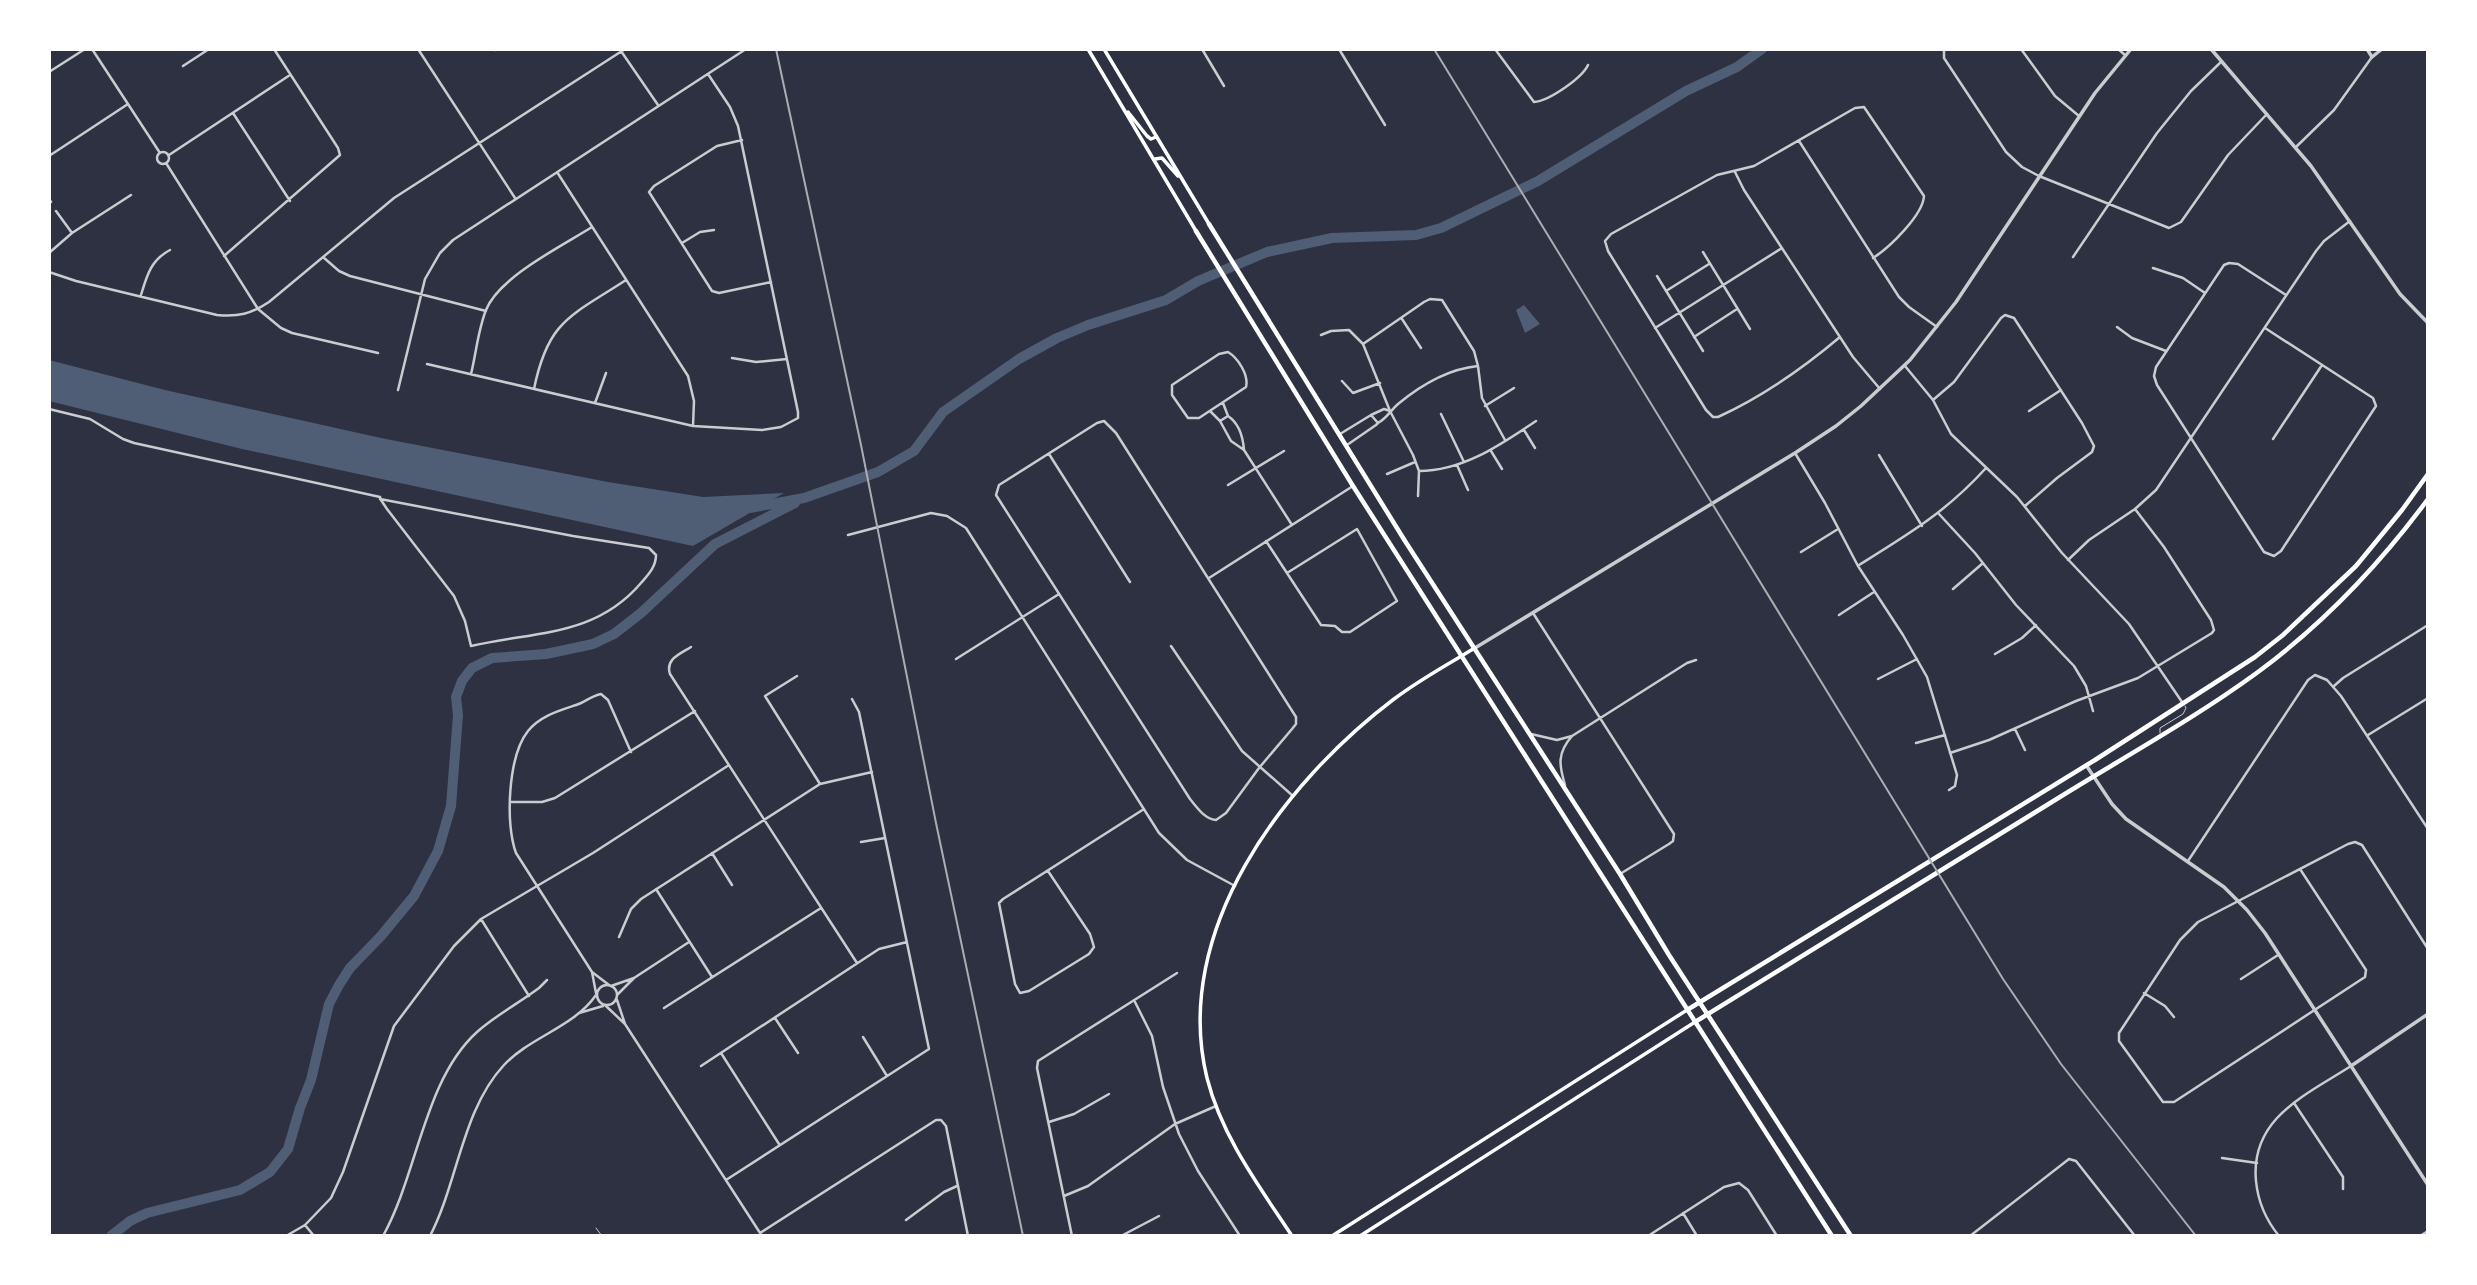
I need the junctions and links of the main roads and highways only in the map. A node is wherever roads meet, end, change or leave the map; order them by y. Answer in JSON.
{"nodes":[{"id":1,"x":1088,"y":49,"type":"edge"},
{"id":2,"x":1104,"y":49,"type":"edge"},
{"id":3,"x":1124,"y":108,"type":"junction"},
{"id":4,"x":1156,"y":137,"type":"junction"},
{"id":5,"x":1155,"y":159,"type":"junction"},
{"id":6,"x":1182,"y":180,"type":"junction"},
{"id":7,"x":1209,"y":223,"type":"joint"},
{"id":8,"x":1196,"y":231,"type":"joint"},
{"id":9,"x":2428,"y":474,"type":"edge"},
{"id":10,"x":2428,"y":499,"type":"edge"},
{"id":11,"x":1475,"y":648,"type":"junction"},
{"id":12,"x":1462,"y":656,"type":"junction"},
{"id":13,"x":1700,"y":1002,"type":"junction"},
{"id":14,"x":1687,"y":1010,"type":"junction"},
{"id":15,"x":1709,"y":1014,"type":"junction"},
{"id":16,"x":1695,"y":1022,"type":"junction"},
{"id":17,"x":1292,"y":1236,"type":"edge"},
{"id":18,"x":1332,"y":1236,"type":"edge"},
{"id":19,"x":1360,"y":1236,"type":"edge"},
{"id":20,"x":1832,"y":1236,"type":"edge"},
{"id":21,"x":1852,"y":1236,"type":"edge"}],
"edges":[{"from":1,"to":3,"type":"main road"},
{"from":2,"to":4,"type":"main road"},
{"from":3,"to":4,"type":"main road"},
{"from":3,"to":5,"type":"main road"},
{"from":4,"to":6,"type":"main road"},
{"from":5,"to":6,"type":"main road"},
{"from":5,"to":8,"type":"main road"},
{"from":6,"to":7,"type":"main road"},
{"from":7,"to":11,"type":"main road"},
{"from":8,"to":12,"type":"main road"},
{"from":9,"to":13,"type":"main road"},
{"from":10,"to":15,"type":"main road"},
{"from":11,"to":12,"type":"main road"},
{"from":11,"to":13,"type":"main road"},
{"from":12,"to":14,"type":"main road"},
{"from":12,"to":17,"type":"main road"},
{"from":13,"to":14,"type":"main road"},
{"from":13,"to":15,"type":"main road"},
{"from":14,"to":16,"type":"main road"},
{"from":14,"to":18,"type":"main road"},
{"from":15,"to":16,"type":"main road"},
{"from":15,"to":21,"type":"main road"},
{"from":16,"to":19,"type":"main road"},
{"from":16,"to":20,"type":"main road"}]}
